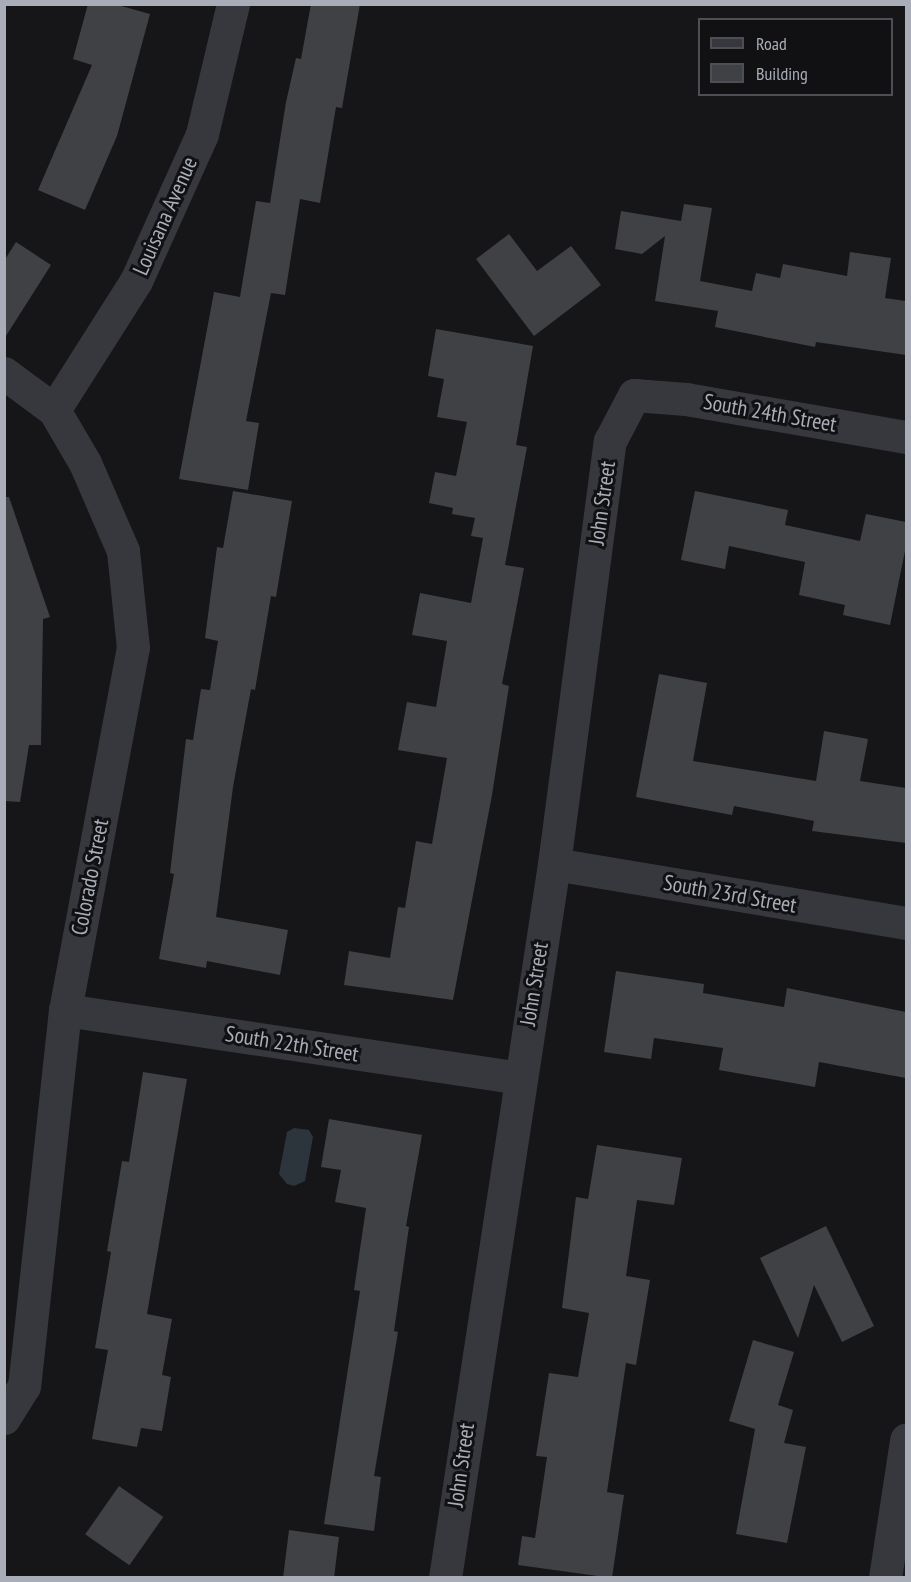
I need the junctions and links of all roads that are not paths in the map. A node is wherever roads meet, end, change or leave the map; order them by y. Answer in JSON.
{"nodes":[{"id":1,"x":233,"y":4,"type":"edge"},
{"id":2,"x":4,"y":373,"type":"edge"},
{"id":3,"x":634,"y":395,"type":"joint"},
{"id":4,"x":54,"y":410,"type":"junction"},
{"id":5,"x":906,"y":437,"type":"edge"},
{"id":6,"x":554,"y":864,"type":"junction"},
{"id":7,"x":906,"y":923,"type":"edge"},
{"id":8,"x":65,"y":1010,"type":"junction"},
{"id":9,"x":519,"y":1078,"type":"junction"},
{"id":10,"x":4,"y":1418,"type":"edge"},
{"id":11,"x":906,"y":1440,"type":"edge"},
{"id":12,"x":445,"y":1578,"type":"edge"},
{"id":13,"x":885,"y":1578,"type":"edge"}],
"edges":[{"from":1,"to":4,"type":"street","name":"Louisana Avenue"},
{"from":2,"to":4,"type":"street","name":"Colorado Street"},
{"from":3,"to":5,"type":"street","name":"South 24th Street"},
{"from":3,"to":6,"type":"street","name":"John Street"},
{"from":4,"to":8,"type":"street","name":"Colorado Street"},
{"from":6,"to":7,"type":"street","name":"South 23rd Street"},
{"from":6,"to":9,"type":"street","name":"John Street"},
{"from":8,"to":9,"type":"street","name":"South 22th Street"},
{"from":8,"to":10,"type":"street","name":"Colorado Street"},
{"from":9,"to":12,"type":"street","name":"John Street"},
{"from":11,"to":13,"type":"street"}]}
